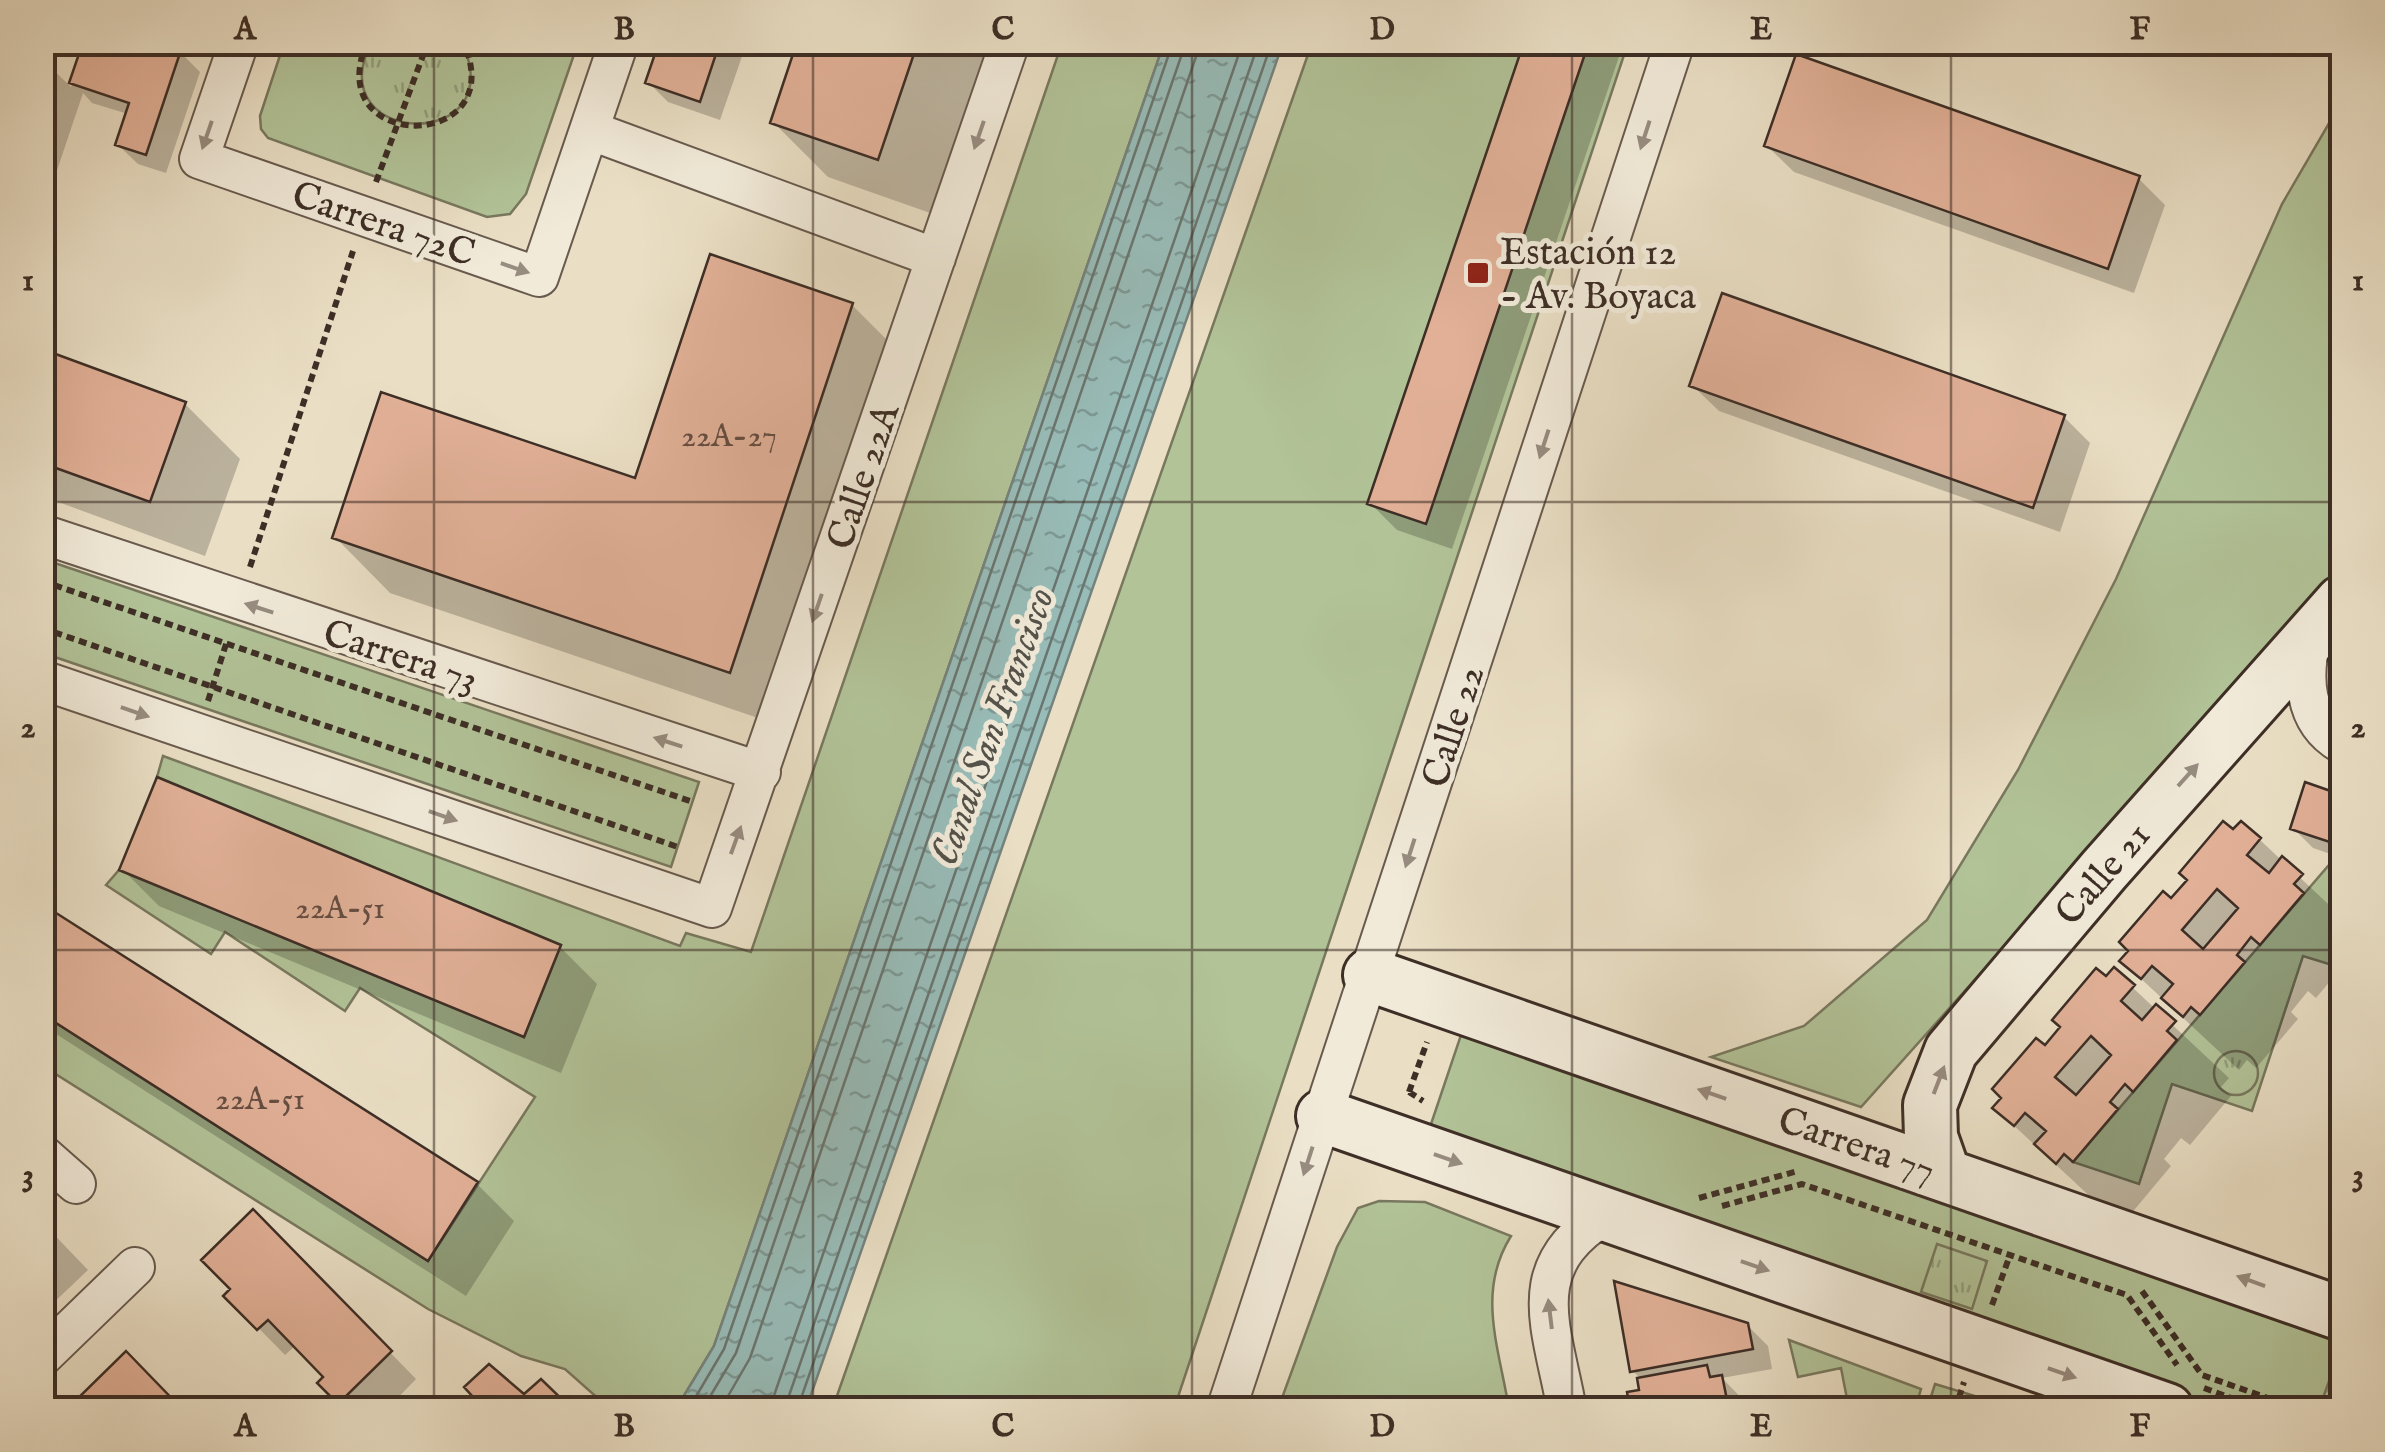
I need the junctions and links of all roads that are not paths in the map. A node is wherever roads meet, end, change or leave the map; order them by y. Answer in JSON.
{"nodes":[{"id":1,"x":239,"y":42,"type":"edge"},
{"id":2,"x":618,"y":42,"type":"edge"},
{"id":3,"x":1010,"y":42,"type":"edge"},
{"id":4,"x":1676,"y":42,"type":"edge"},
{"id":5,"x":589,"y":130,"type":"junction"},
{"id":6,"x":936,"y":258,"type":"junction"},
{"id":7,"x":42,"y":534,"type":"edge"},
{"id":8,"x":2327,"y":618,"type":"edge"},
{"id":9,"x":42,"y":680,"type":"edge"},
{"id":10,"x":2342,"y":744,"type":"edge"},
{"id":11,"x":761,"y":772,"type":"junction"},
{"id":12,"x":1370,"y":976,"type":"junction"},
{"id":13,"x":1323,"y":1116,"type":"junction"},
{"id":14,"x":42,"y":1154,"type":"edge"},
{"id":15,"x":1944,"y":1174,"type":"junction"},
{"id":16,"x":76,"y":1184,"type":"dead end"},
{"id":17,"x":1607,"y":1214,"type":"junction"},
{"id":18,"x":135,"y":1268,"type":"dead end"},
{"id":19,"x":2342,"y":1314,"type":"edge"},
{"id":20,"x":42,"y":1357,"type":"edge"},
{"id":21,"x":2179,"y":1387,"type":"edge"},
{"id":22,"x":1226,"y":1410,"type":"edge"},
{"id":23,"x":1567,"y":1410,"type":"edge"}],
"edges":[{"from":1,"to":5,"type":"street","name":"Carrera 72C","one_way":true},
{"from":2,"to":5,"type":"street","name":"Carrera 72C"},
{"from":3,"to":6,"type":"street","name":"Calle 22A","one_way":true},
{"from":4,"to":12,"type":"street","name":"Calle 22","one_way":true},
{"from":5,"to":6,"type":"street"},
{"from":6,"to":11,"type":"street","name":"Calle 22A","one_way":true},
{"from":11,"to":7,"type":"street","name":"Carrera 73","one_way":true},
{"from":8,"to":10,"type":"street"},
{"from":15,"to":8,"type":"street","name":"Calle 21","one_way":true},
{"from":9,"to":11,"type":"street","name":"Calle 22A","one_way":true},
{"from":12,"to":13,"type":"street","name":"Calle 22"},
{"from":15,"to":12,"type":"street","name":"Carrera 77","one_way":true},
{"from":13,"to":17,"type":"street","one_way":true},
{"from":13,"to":22,"type":"street","name":"Calle 22","one_way":true},
{"from":14,"to":16,"type":"street"},
{"from":19,"to":15,"type":"street","name":"Carrera 77","one_way":true},
{"from":17,"to":21,"type":"street","one_way":true},
{"from":23,"to":17,"type":"street","one_way":true},
{"from":18,"to":20,"type":"street"}]}
